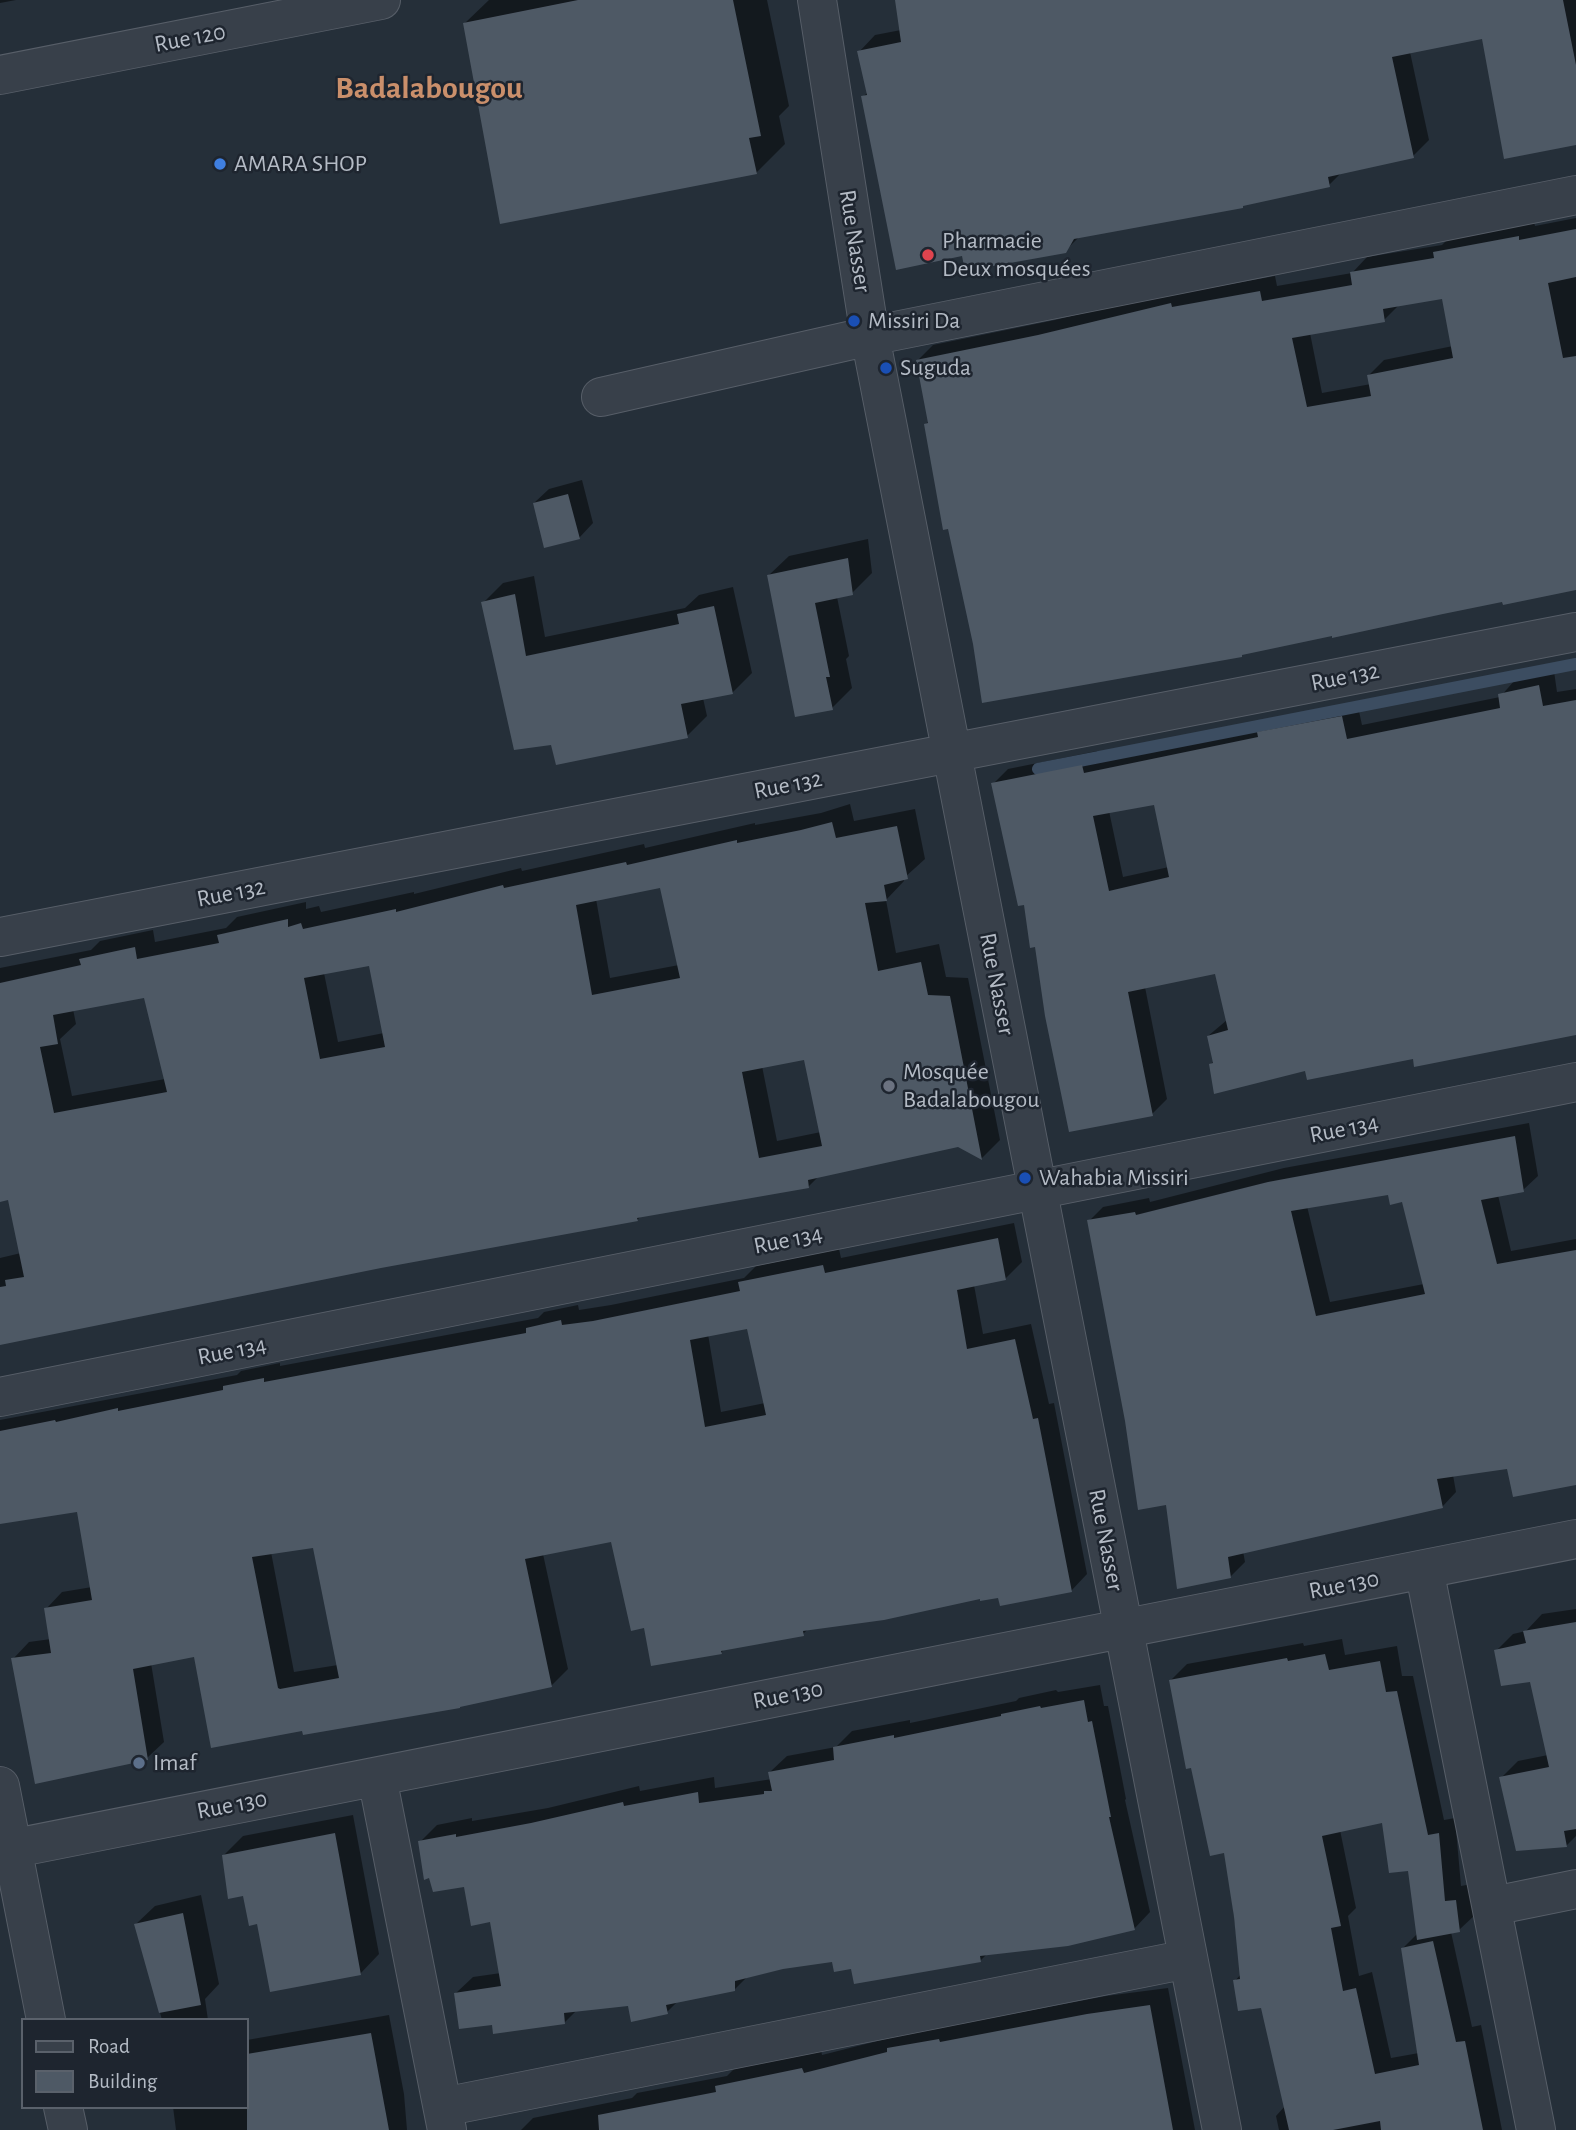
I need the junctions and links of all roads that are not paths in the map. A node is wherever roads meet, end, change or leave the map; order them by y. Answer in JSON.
{"nodes":[{"id":1,"x":381,"y":0,"type":"edge"},
{"id":2,"x":817,"y":0,"type":"edge"},
{"id":3,"x":0,"y":75,"type":"edge"},
{"id":4,"x":1576,"y":195,"type":"edge"},
{"id":5,"x":870,"y":336,"type":"junction"},
{"id":6,"x":600,"y":397,"type":"dead end"},
{"id":7,"x":1576,"y":632,"type":"edge"},
{"id":8,"x":952,"y":753,"type":"junction"},
{"id":9,"x":0,"y":937,"type":"edge"},
{"id":10,"x":1576,"y":1082,"type":"edge"},
{"id":11,"x":1037,"y":1190,"type":"junction"},
{"id":12,"x":0,"y":1397,"type":"edge"},
{"id":13,"x":1576,"y":1539,"type":"edge"},
{"id":14,"x":1424,"y":1569,"type":"junction"},
{"id":15,"x":1123,"y":1629,"type":"junction"},
{"id":16,"x":377,"y":1777,"type":"junction"},
{"id":17,"x":0,"y":1786,"type":"edge"},
{"id":18,"x":6,"y":1849,"type":"edge"},
{"id":19,"x":1576,"y":1889,"type":"edge"},
{"id":20,"x":1493,"y":1906,"type":"junction"},
{"id":21,"x":1188,"y":1959,"type":"junction"},
{"id":22,"x":46,"y":2018,"type":"edge"},
{"id":23,"x":63,"y":2109,"type":"edge"},
{"id":24,"x":445,"y":2118,"type":"edge"},
{"id":25,"x":68,"y":2130,"type":"edge"},
{"id":26,"x":1222,"y":2130,"type":"edge"},
{"id":27,"x":1536,"y":2130,"type":"edge"}],
"edges":[{"from":1,"to":3,"type":"street","name":"Rue 120"},
{"from":2,"to":5,"type":"street","name":"Rue Nasser"},
{"from":4,"to":5,"type":"street"},
{"from":5,"to":6,"type":"street"},
{"from":5,"to":8,"type":"street","name":"Rue Nasser"},
{"from":7,"to":8,"type":"street","name":"Rue 132"},
{"from":8,"to":9,"type":"street","name":"Rue 132"},
{"from":8,"to":11,"type":"street","name":"Rue Nasser"},
{"from":10,"to":11,"type":"street","name":"Rue 134"},
{"from":11,"to":12,"type":"street","name":"Rue 134"},
{"from":11,"to":15,"type":"street","name":"Rue Nasser"},
{"from":13,"to":14,"type":"street","name":"Rue 130"},
{"from":14,"to":15,"type":"street","name":"Rue 130"},
{"from":14,"to":20,"type":"street"},
{"from":15,"to":16,"type":"street","name":"Rue 130"},
{"from":15,"to":21,"type":"street","name":"Rue Nasser"},
{"from":16,"to":18,"type":"street","name":"Rue 130"},
{"from":16,"to":24,"type":"street"},
{"from":17,"to":18,"type":"street"},
{"from":18,"to":22,"type":"street"},
{"from":19,"to":20,"type":"street"},
{"from":20,"to":27,"type":"street"},
{"from":21,"to":24,"type":"street"},
{"from":21,"to":26,"type":"street","name":"Rue Nasser"},
{"from":23,"to":25,"type":"street"}]}
